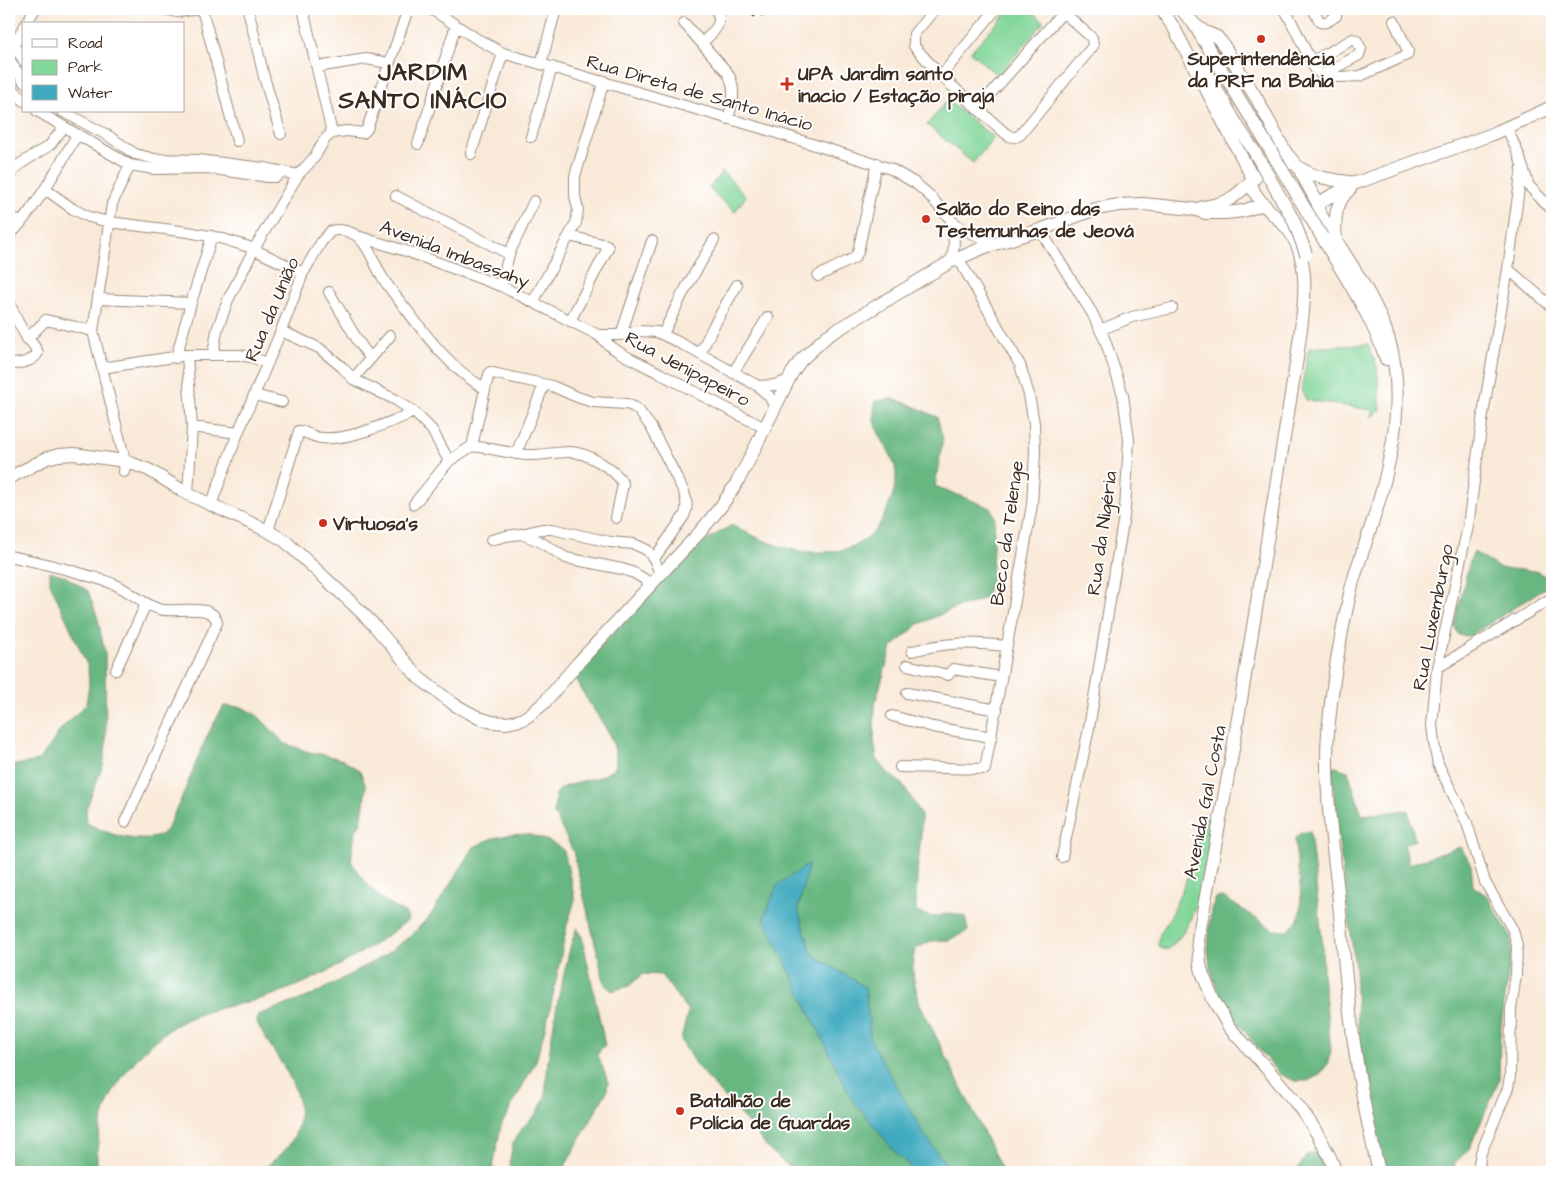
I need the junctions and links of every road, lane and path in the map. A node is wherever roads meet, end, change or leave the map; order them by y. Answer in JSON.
{"nodes":[{"id":1,"x":35,"y":9,"type":"edge"},
{"id":2,"x":163,"y":9,"type":"edge"},
{"id":3,"x":201,"y":9,"type":"edge"},
{"id":4,"x":248,"y":9,"type":"edge"},
{"id":5,"x":303,"y":9,"type":"edge"},
{"id":6,"x":408,"y":9,"type":"edge"},
{"id":7,"x":431,"y":9,"type":"edge"},
{"id":8,"x":556,"y":9,"type":"edge"},
{"id":9,"x":715,"y":9,"type":"edge"},
{"id":10,"x":935,"y":9,"type":"edge"},
{"id":11,"x":996,"y":9,"type":"edge"},
{"id":12,"x":1161,"y":9,"type":"edge"},
{"id":13,"x":1182,"y":9,"type":"edge"},
{"id":14,"x":1285,"y":9,"type":"edge"},
{"id":15,"x":1313,"y":9,"type":"edge"},
{"id":16,"x":1335,"y":9,"type":"edge"},
{"id":17,"x":1064,"y":11,"type":"edge"},
{"id":18,"x":1394,"y":21,"type":"dead end"},
{"id":19,"x":27,"y":22,"type":"edge"},
{"id":20,"x":684,"y":22,"type":"dead end"},
{"id":21,"x":1192,"y":22,"type":"junction"},
{"id":22,"x":456,"y":25,"type":"junction"},
{"id":23,"x":1174,"y":28,"type":"junction"},
{"id":24,"x":22,"y":31,"type":"edge"},
{"id":25,"x":702,"y":43,"type":"junction"},
{"id":26,"x":503,"y":52,"type":"junction"},
{"id":27,"x":22,"y":58,"type":"edge"},
{"id":28,"x":9,"y":59,"type":"edge"},
{"id":29,"x":1311,"y":62,"type":"junction"},
{"id":30,"x":389,"y":63,"type":"junction"},
{"id":31,"x":541,"y":64,"type":"junction"},
{"id":32,"x":317,"y":67,"type":"junction"},
{"id":33,"x":552,"y":67,"type":"junction"},
{"id":34,"x":1322,"y":75,"type":"junction"},
{"id":35,"x":941,"y":76,"type":"junction"},
{"id":36,"x":22,"y":79,"type":"edge"},
{"id":37,"x":604,"y":81,"type":"junction"},
{"id":38,"x":9,"y":86,"type":"edge"},
{"id":39,"x":22,"y":99,"type":"edge"},
{"id":40,"x":1552,"y":106,"type":"edge"},
{"id":41,"x":977,"y":109,"type":"junction"},
{"id":42,"x":39,"y":112,"type":"edge"},
{"id":43,"x":64,"y":112,"type":"edge"},
{"id":44,"x":728,"y":119,"type":"junction"},
{"id":45,"x":64,"y":128,"type":"junction"},
{"id":46,"x":1507,"y":128,"type":"junction"},
{"id":47,"x":332,"y":133,"type":"junction"},
{"id":48,"x":280,"y":134,"type":"dead end"},
{"id":49,"x":77,"y":135,"type":"junction"},
{"id":50,"x":531,"y":137,"type":"dead end"},
{"id":51,"x":237,"y":141,"type":"dead end"},
{"id":52,"x":418,"y":144,"type":"dead end"},
{"id":53,"x":471,"y":154,"type":"dead end"},
{"id":54,"x":877,"y":163,"type":"junction"},
{"id":55,"x":130,"y":165,"type":"junction"},
{"id":56,"x":1297,"y":166,"type":"junction"},
{"id":57,"x":1522,"y":168,"type":"junction"},
{"id":58,"x":281,"y":172,"type":"junction"},
{"id":59,"x":9,"y":175,"type":"edge"},
{"id":60,"x":298,"y":175,"type":"junction"},
{"id":61,"x":1252,"y":180,"type":"junction"},
{"id":62,"x":1356,"y":184,"type":"junction"},
{"id":63,"x":45,"y":189,"type":"junction"},
{"id":64,"x":396,"y":196,"type":"dead end"},
{"id":65,"x":534,"y":200,"type":"dead end"},
{"id":66,"x":1264,"y":204,"type":"junction"},
{"id":67,"x":1318,"y":207,"type":"junction"},
{"id":68,"x":1193,"y":210,"type":"junction"},
{"id":69,"x":1552,"y":210,"type":"edge"},
{"id":70,"x":9,"y":216,"type":"edge"},
{"id":71,"x":1278,"y":219,"type":"junction"},
{"id":72,"x":951,"y":220,"type":"junction"},
{"id":73,"x":109,"y":222,"type":"junction"},
{"id":74,"x":22,"y":223,"type":"junction"},
{"id":75,"x":1040,"y":230,"type":"junction"},
{"id":76,"x":9,"y":236,"type":"edge"},
{"id":77,"x":212,"y":236,"type":"junction"},
{"id":78,"x":356,"y":236,"type":"junction"},
{"id":79,"x":569,"y":236,"type":"junction"},
{"id":80,"x":714,"y":240,"type":"dead end"},
{"id":81,"x":652,"y":241,"type":"dead end"},
{"id":82,"x":1336,"y":242,"type":"junction"},
{"id":83,"x":996,"y":244,"type":"junction"},
{"id":84,"x":254,"y":249,"type":"junction"},
{"id":85,"x":509,"y":254,"type":"junction"},
{"id":86,"x":954,"y":260,"type":"junction"},
{"id":87,"x":1508,"y":269,"type":"junction"},
{"id":88,"x":303,"y":273,"type":"junction"},
{"id":89,"x":818,"y":276,"type":"dead end"},
{"id":90,"x":738,"y":285,"type":"dead end"},
{"id":91,"x":501,"y":286,"type":"junction"},
{"id":92,"x":329,"y":292,"type":"dead end"},
{"id":93,"x":98,"y":299,"type":"junction"},
{"id":94,"x":9,"y":302,"type":"edge"},
{"id":95,"x":533,"y":302,"type":"junction"},
{"id":96,"x":191,"y":303,"type":"junction"},
{"id":97,"x":1552,"y":307,"type":"edge"},
{"id":98,"x":1172,"y":308,"type":"dead end"},
{"id":99,"x":768,"y":317,"type":"dead end"},
{"id":100,"x":570,"y":321,"type":"junction"},
{"id":101,"x":1100,"y":330,"type":"junction"},
{"id":102,"x":281,"y":331,"type":"junction"},
{"id":103,"x":93,"y":332,"type":"junction"},
{"id":104,"x":663,"y":334,"type":"junction"},
{"id":105,"x":598,"y":335,"type":"junction"},
{"id":106,"x":621,"y":335,"type":"junction"},
{"id":107,"x":390,"y":336,"type":"dead end"},
{"id":108,"x":28,"y":339,"type":"junction"},
{"id":109,"x":700,"y":354,"type":"junction"},
{"id":110,"x":187,"y":355,"type":"junction"},
{"id":111,"x":213,"y":355,"type":"junction"},
{"id":112,"x":176,"y":358,"type":"junction"},
{"id":113,"x":370,"y":358,"type":"junction"},
{"id":114,"x":267,"y":363,"type":"junction"},
{"id":115,"x":9,"y":365,"type":"edge"},
{"id":116,"x":102,"y":368,"type":"junction"},
{"id":117,"x":733,"y":373,"type":"junction"},
{"id":118,"x":353,"y":379,"type":"junction"},
{"id":119,"x":787,"y":381,"type":"junction"},
{"id":120,"x":544,"y":384,"type":"junction"},
{"id":121,"x":758,"y":386,"type":"junction"},
{"id":122,"x":484,"y":388,"type":"junction"},
{"id":123,"x":1397,"y":393,"type":"junction"},
{"id":124,"x":254,"y":395,"type":"junction"},
{"id":125,"x":1290,"y":398,"type":"junction"},
{"id":126,"x":282,"y":402,"type":"dead end"},
{"id":127,"x":775,"y":407,"type":"junction"},
{"id":128,"x":414,"y":412,"type":"junction"},
{"id":129,"x":192,"y":427,"type":"junction"},
{"id":130,"x":765,"y":428,"type":"junction"},
{"id":131,"x":238,"y":433,"type":"junction"},
{"id":132,"x":472,"y":446,"type":"junction"},
{"id":133,"x":516,"y":454,"type":"junction"},
{"id":134,"x":449,"y":461,"type":"junction"},
{"id":135,"x":124,"y":467,"type":"junction"},
{"id":136,"x":9,"y":478,"type":"edge"},
{"id":137,"x":188,"y":494,"type":"junction"},
{"id":138,"x":414,"y":504,"type":"dead end"},
{"id":139,"x":211,"y":505,"type":"junction"},
{"id":140,"x":616,"y":518,"type":"dead end"},
{"id":141,"x":268,"y":531,"type":"junction"},
{"id":142,"x":521,"y":534,"type":"junction"},
{"id":143,"x":491,"y":540,"type":"dead end"},
{"id":144,"x":9,"y":556,"type":"edge"},
{"id":145,"x":654,"y":559,"type":"junction"},
{"id":146,"x":655,"y":578,"type":"junction"},
{"id":147,"x":1552,"y":598,"type":"edge"},
{"id":148,"x":146,"y":604,"type":"junction"},
{"id":149,"x":1007,"y":646,"type":"junction"},
{"id":150,"x":912,"y":651,"type":"dead end"},
{"id":151,"x":907,"y":665,"type":"dead end"},
{"id":152,"x":1437,"y":668,"type":"junction"},
{"id":153,"x":116,"y":670,"type":"dead end"},
{"id":154,"x":1002,"y":677,"type":"junction"},
{"id":155,"x":907,"y":693,"type":"dead end"},
{"id":156,"x":996,"y":710,"type":"junction"},
{"id":157,"x":892,"y":716,"type":"dead end"},
{"id":158,"x":992,"y":737,"type":"junction"},
{"id":159,"x":900,"y":767,"type":"dead end"},
{"id":160,"x":125,"y":822,"type":"dead end"},
{"id":161,"x":1062,"y":857,"type":"dead end"},
{"id":162,"x":1336,"y":1172,"type":"edge"},
{"id":163,"x":1379,"y":1172,"type":"edge"},
{"id":164,"x":1482,"y":1172,"type":"edge"}],
"edges":[{"from":1,"to":19,"type":"street"},
{"from":2,"to":3,"type":"street"},
{"from":3,"to":51,"type":"street"},
{"from":4,"to":48,"type":"street"},
{"from":5,"to":32,"type":"street"},
{"from":6,"to":30,"type":"street"},
{"from":7,"to":22,"type":"street","name":"Rua Direta de Santo Inácio"},
{"from":8,"to":31,"type":"street"},
{"from":9,"to":25,"type":"street"},
{"from":10,"to":35,"type":"street"},
{"from":11,"to":35,"type":"street"},
{"from":12,"to":23,"type":"main road"},
{"from":13,"to":21,"type":"main road"},
{"from":14,"to":29,"type":"street"},
{"from":15,"to":16,"type":"street"},
{"from":17,"to":41,"type":"street"},
{"from":17,"to":41,"type":"street"},
{"from":18,"to":34,"type":"street"},
{"from":20,"to":25,"type":"street"},
{"from":21,"to":56,"type":"main road"},
{"from":21,"to":123,"type":"main road","bridge":true},
{"from":22,"to":26,"type":"street","name":"Rua Direta de Santo Inácio"},
{"from":22,"to":52,"type":"street"},
{"from":23,"to":61,"type":"main road","name":"Avenida Gal Costa"},
{"from":23,"to":125,"type":"main road","name":"Avenida Gal Costa","bridge":true},
{"from":24,"to":27,"type":"street"},
{"from":25,"to":44,"type":"street"},
{"from":26,"to":31,"type":"street","name":"Rua Direta de Santo Inácio"},
{"from":26,"to":53,"type":"street"},
{"from":28,"to":36,"type":"street"},
{"from":29,"to":34,"type":"street"},
{"from":29,"to":34,"type":"street"},
{"from":30,"to":32,"type":"street"},
{"from":30,"to":47,"type":"street"},
{"from":31,"to":33,"type":"street","name":"Rua Direta de Santo Inácio"},
{"from":32,"to":47,"type":"street"},
{"from":33,"to":37,"type":"street","name":"Rua Direta de Santo Inácio"},
{"from":33,"to":50,"type":"street"},
{"from":35,"to":41,"type":"street"},
{"from":37,"to":44,"type":"street","name":"Rua Direta de Santo Inácio"},
{"from":37,"to":79,"type":"street"},
{"from":38,"to":39,"type":"street"},
{"from":40,"to":46,"type":"main road"},
{"from":42,"to":45,"type":"street"},
{"from":43,"to":58,"type":"street"},
{"from":44,"to":54,"type":"street","name":"Rua Direta de Santo Inácio"},
{"from":45,"to":49,"type":"street"},
{"from":45,"to":59,"type":"street"},
{"from":46,"to":57,"type":"street"},
{"from":46,"to":62,"type":"main road"},
{"from":47,"to":60,"type":"street"},
{"from":49,"to":55,"type":"street"},
{"from":49,"to":63,"type":"street"},
{"from":54,"to":72,"type":"street","name":"Rua Direta de Santo Inácio"},
{"from":54,"to":89,"type":"street"},
{"from":55,"to":58,"type":"street"},
{"from":55,"to":73,"type":"street"},
{"from":56,"to":61,"type":"main road"},
{"from":56,"to":62,"type":"main road"},
{"from":56,"to":67,"type":"main road"},
{"from":57,"to":69,"type":"street"},
{"from":57,"to":87,"type":"street","name":"Rua Luxemburgo"},
{"from":58,"to":60,"type":"street"},
{"from":60,"to":84,"type":"street"},
{"from":61,"to":66,"type":"main road","name":"Avenida Gal Costa"},
{"from":61,"to":68,"type":"main road"},
{"from":62,"to":67,"type":"main road"},
{"from":62,"to":82,"type":"main road"},
{"from":63,"to":73,"type":"street"},
{"from":63,"to":74,"type":"street"},
{"from":64,"to":85,"type":"street"},
{"from":65,"to":85,"type":"street"},
{"from":66,"to":68,"type":"main road"},
{"from":66,"to":71,"type":"main road","name":"Avenida Gal Costa"},
{"from":67,"to":71,"type":"main road"},
{"from":67,"to":82,"type":"main road"},
{"from":68,"to":75,"type":"main road"},
{"from":70,"to":74,"type":"street"},
{"from":71,"to":125,"type":"main road","name":"Avenida Gal Costa"},
{"from":72,"to":83,"type":"street","name":"Rua Direta de Santo Inácio"},
{"from":72,"to":86,"type":"street"},
{"from":73,"to":77,"type":"street"},
{"from":73,"to":93,"type":"street"},
{"from":74,"to":76,"type":"street"},
{"from":75,"to":83,"type":"main road"},
{"from":75,"to":101,"type":"street","name":"Rua da Nigéria"},
{"from":77,"to":84,"type":"street"},
{"from":77,"to":96,"type":"street"},
{"from":78,"to":88,"type":"street","name":"Rua da União"},
{"from":78,"to":91,"type":"street","name":"Avenida Imbassahy"},
{"from":78,"to":122,"type":"street"},
{"from":79,"to":95,"type":"street"},
{"from":79,"to":100,"type":"street"},
{"from":80,"to":104,"type":"street"},
{"from":81,"to":106,"type":"street"},
{"from":82,"to":123,"type":"main road"},
{"from":83,"to":86,"type":"main road"},
{"from":84,"to":88,"type":"street"},
{"from":84,"to":111,"type":"street"},
{"from":85,"to":91,"type":"street"},
{"from":86,"to":119,"type":"main road"},
{"from":86,"to":149,"type":"street","name":"Beco da Telenge"},
{"from":87,"to":97,"type":"street"},
{"from":87,"to":152,"type":"street","name":"Rua Luxemburgo"},
{"from":88,"to":102,"type":"street","name":"Rua da União"},
{"from":90,"to":109,"type":"street"},
{"from":91,"to":95,"type":"street","name":"Avenida Imbassahy"},
{"from":92,"to":113,"type":"street"},
{"from":93,"to":96,"type":"street"},
{"from":93,"to":103,"type":"street"},
{"from":94,"to":108,"type":"street"},
{"from":95,"to":100,"type":"street","name":"Avenida Imbassahy"},
{"from":96,"to":112,"type":"street"},
{"from":98,"to":101,"type":"street"},
{"from":99,"to":117,"type":"street"},
{"from":100,"to":105,"type":"street","name":"Avenida Imbassahy"},
{"from":101,"to":161,"type":"street","name":"Rua da Nigéria"},
{"from":102,"to":114,"type":"street","name":"Rua da União"},
{"from":102,"to":118,"type":"street"},
{"from":103,"to":108,"type":"street"},
{"from":103,"to":116,"type":"street"},
{"from":104,"to":106,"type":"street","name":"Avenida Imbassahy"},
{"from":104,"to":109,"type":"street","name":"Avenida Imbassahy"},
{"from":105,"to":106,"type":"street","name":"Avenida Imbassahy"},
{"from":105,"to":130,"type":"street","name":"Rua Jenipapeiro"},
{"from":107,"to":113,"type":"street"},
{"from":108,"to":115,"type":"street"},
{"from":109,"to":117,"type":"street","name":"Avenida Imbassahy"},
{"from":110,"to":111,"type":"street"},
{"from":110,"to":112,"type":"street"},
{"from":110,"to":129,"type":"street"},
{"from":111,"to":114,"type":"street"},
{"from":112,"to":116,"type":"street"},
{"from":113,"to":118,"type":"street"},
{"from":114,"to":124,"type":"street","name":"Rua da União"},
{"from":116,"to":135,"type":"street"},
{"from":117,"to":121,"type":"street","name":"Avenida Imbassahy"},
{"from":118,"to":128,"type":"street"},
{"from":119,"to":121,"type":"street"},
{"from":119,"to":127,"type":"main road"},
{"from":120,"to":122,"type":"street"},
{"from":120,"to":133,"type":"street"},
{"from":120,"to":145,"type":"street"},
{"from":121,"to":127,"type":"street","name":"Avenida Imbassahy"},
{"from":122,"to":132,"type":"street"},
{"from":123,"to":163,"type":"main road"},
{"from":124,"to":126,"type":"street"},
{"from":124,"to":131,"type":"street","name":"Rua da União"},
{"from":125,"to":162,"type":"main road","name":"Avenida Gal Costa"},
{"from":127,"to":130,"type":"main road"},
{"from":128,"to":134,"type":"street"},
{"from":128,"to":141,"type":"street"},
{"from":129,"to":131,"type":"street"},
{"from":129,"to":137,"type":"street"},
{"from":130,"to":146,"type":"main road"},
{"from":131,"to":139,"type":"street","name":"Rua da União"},
{"from":132,"to":133,"type":"street"},
{"from":132,"to":134,"type":"street"},
{"from":133,"to":140,"type":"street"},
{"from":134,"to":138,"type":"street"},
{"from":135,"to":136,"type":"main road"},
{"from":135,"to":137,"type":"main road"},
{"from":137,"to":139,"type":"main road"},
{"from":139,"to":141,"type":"main road"},
{"from":141,"to":146,"type":"main road"},
{"from":142,"to":143,"type":"street"},
{"from":142,"to":145,"type":"street"},
{"from":142,"to":146,"type":"street"},
{"from":144,"to":148,"type":"street"},
{"from":145,"to":146,"type":"street"},
{"from":147,"to":152,"type":"street"},
{"from":148,"to":153,"type":"street"},
{"from":148,"to":160,"type":"street"},
{"from":149,"to":150,"type":"street"},
{"from":149,"to":154,"type":"street","name":"Beco da Telenge"},
{"from":151,"to":154,"type":"street"},
{"from":152,"to":164,"type":"street","name":"Rua Luxemburgo"},
{"from":154,"to":156,"type":"street","name":"Beco da Telenge"},
{"from":155,"to":156,"type":"street"},
{"from":156,"to":158,"type":"street","name":"Beco da Telenge"},
{"from":157,"to":158,"type":"street"},
{"from":158,"to":159,"type":"street","name":"Beco da Telenge"}]}
